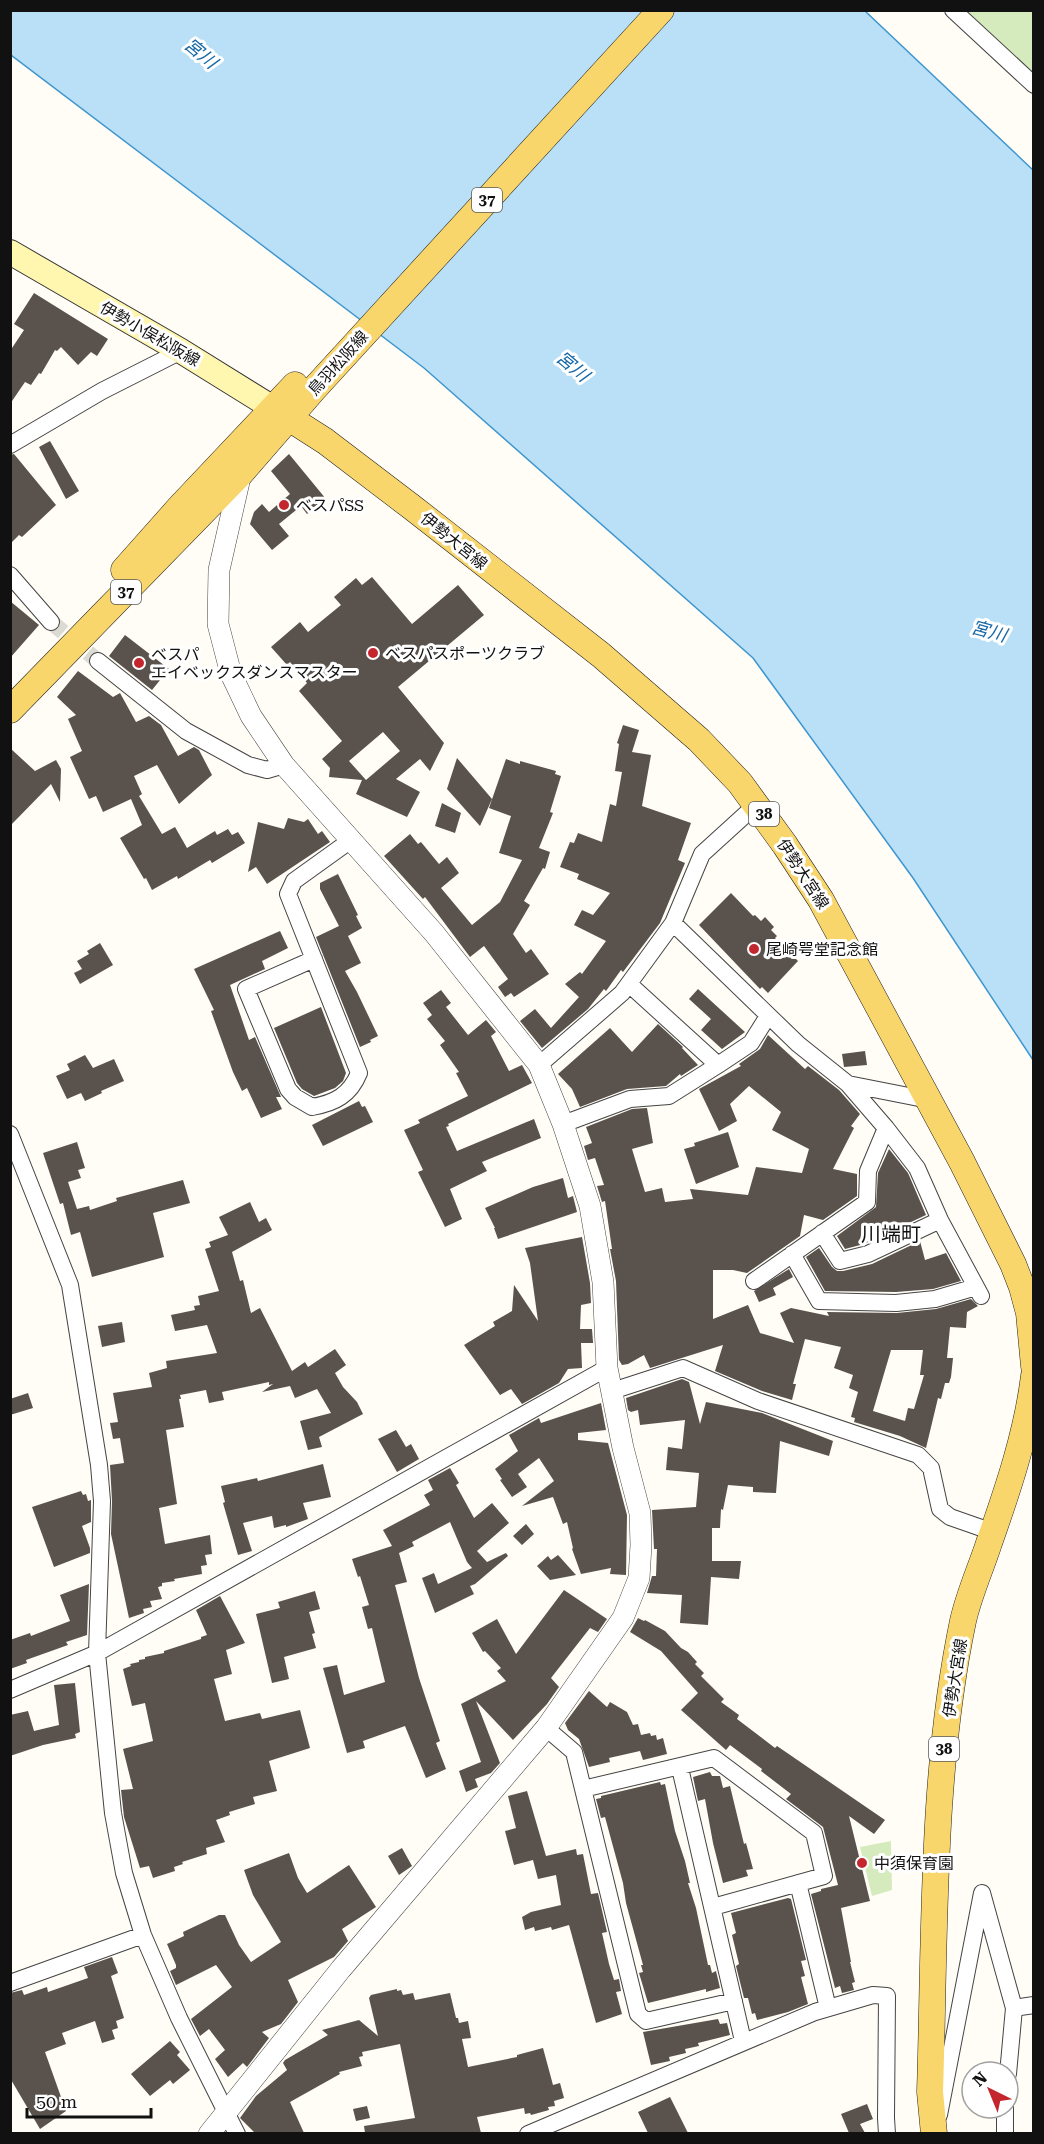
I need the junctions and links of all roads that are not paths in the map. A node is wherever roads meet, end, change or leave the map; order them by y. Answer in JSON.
{"nodes":[{"id":1,"x":637,"y":10,"type":"edge"},
{"id":2,"x":661,"y":10,"type":"edge"},
{"id":3,"x":953,"y":10,"type":"edge"},
{"id":4,"x":1034,"y":85,"type":"edge"},
{"id":5,"x":10,"y":252,"type":"edge"},
{"id":6,"x":181,"y":351,"type":"junction"},
{"id":7,"x":308,"y":384,"type":"junction"},
{"id":8,"x":282,"y":413,"type":"junction"},
{"id":9,"x":10,"y":445,"type":"edge"},
{"id":10,"x":241,"y":473,"type":"junction"},
{"id":11,"x":10,"y":575,"type":"edge"},
{"id":12,"x":51,"y":622,"type":"tunnel mouth"},
{"id":13,"x":98,"y":661,"type":"tunnel mouth"},
{"id":14,"x":10,"y":697,"type":"edge"},
{"id":15,"x":10,"y":710,"type":"edge"},
{"id":16,"x":284,"y":765,"type":"junction"},
{"id":17,"x":757,"y":804,"type":"junction"},
{"id":18,"x":351,"y":840,"type":"junction"},
{"id":19,"x":673,"y":923,"type":"junction"},
{"id":20,"x":314,"y":959,"type":"junction"},
{"id":21,"x":629,"y":984,"type":"junction"},
{"id":22,"x":768,"y":1016,"type":"junction"},
{"id":23,"x":539,"y":1065,"type":"junction"},
{"id":24,"x":718,"y":1065,"type":"junction"},
{"id":25,"x":848,"y":1084,"type":"junction"},
{"id":26,"x":928,"y":1100,"type":"junction"},
{"id":27,"x":563,"y":1124,"type":"junction"},
{"id":28,"x":886,"y":1128,"type":"junction"},
{"id":29,"x":11,"y":1134,"type":"edge"},
{"id":30,"x":940,"y":1220,"type":"junction"},
{"id":31,"x":822,"y":1233,"type":"junction"},
{"id":32,"x":792,"y":1254,"type":"junction"},
{"id":33,"x":754,"y":1281,"type":"dead end"},
{"id":34,"x":1034,"y":1366,"type":"edge"},
{"id":35,"x":607,"y":1368,"type":"junction"},
{"id":36,"x":1034,"y":1376,"type":"edge"},
{"id":37,"x":612,"y":1391,"type":"junction"},
{"id":38,"x":993,"y":1532,"type":"junction"},
{"id":39,"x":97,"y":1653,"type":"junction"},
{"id":40,"x":10,"y":1690,"type":"edge"},
{"id":41,"x":546,"y":1728,"type":"junction"},
{"id":42,"x":680,"y":1768,"type":"junction"},
{"id":43,"x":583,"y":1789,"type":"junction"},
{"id":44,"x":798,"y":1883,"type":"junction"},
{"id":45,"x":713,"y":1907,"type":"junction"},
{"id":46,"x":143,"y":1935,"type":"junction"},
{"id":47,"x":10,"y":1983,"type":"edge"},
{"id":48,"x":734,"y":2001,"type":"junction"},
{"id":49,"x":1034,"y":2005,"type":"edge"},
{"id":50,"x":828,"y":2008,"type":"junction"},
{"id":51,"x":1014,"y":2008,"type":"junction"},
{"id":52,"x":743,"y":2041,"type":"junction"},
{"id":53,"x":1009,"y":2060,"type":"edge"},
{"id":54,"x":227,"y":2112,"type":"junction"},
{"id":55,"x":209,"y":2133,"type":"edge"},
{"id":56,"x":237,"y":2133,"type":"edge"},
{"id":57,"x":528,"y":2133,"type":"edge"},
{"id":58,"x":887,"y":2133,"type":"edge"},
{"id":59,"x":935,"y":2133,"type":"edge"}],
"edges":[{"from":1,"to":7,"type":"main road","name":"鳥羽松阪線","number":"37"},
{"from":2,"to":7,"type":"main road","name":"鳥羽松阪線","number":"37"},
{"from":3,"to":4,"type":"street"},
{"from":5,"to":6,"type":"main road","name":"伊勢小俣松阪線"},
{"from":6,"to":8,"type":"main road","name":"伊勢小俣松阪線"},
{"from":6,"to":9,"type":"street"},
{"from":7,"to":8,"type":"main road","name":"鳥羽松阪線","number":"37"},
{"from":8,"to":10,"type":"main road","name":"鳥羽松阪線","number":"37"},
{"from":8,"to":14,"type":"main road","name":"鳥羽松阪線","number":"37"},
{"from":8,"to":17,"type":"main road","name":"伊勢大宮線","number":"38"},
{"from":10,"to":15,"type":"main road","name":"鳥羽松阪線","number":"37"},
{"from":10,"to":16,"type":"street"},
{"from":11,"to":12,"type":"street"},
{"from":13,"to":16,"type":"street"},
{"from":16,"to":18,"type":"street"},
{"from":17,"to":19,"type":"street"},
{"from":17,"to":26,"type":"main road","name":"伊勢大宮線","number":"38"},
{"from":18,"to":20,"type":"street"},
{"from":18,"to":23,"type":"street"},
{"from":19,"to":21,"type":"street"},
{"from":19,"to":22,"type":"street"},
{"from":20,"to":20,"type":"street"},
{"from":21,"to":23,"type":"street"},
{"from":21,"to":24,"type":"street"},
{"from":22,"to":24,"type":"street"},
{"from":22,"to":25,"type":"street"},
{"from":23,"to":27,"type":"street"},
{"from":24,"to":27,"type":"street"},
{"from":25,"to":26,"type":"street"},
{"from":25,"to":28,"type":"street"},
{"from":26,"to":34,"type":"main road","name":"伊勢大宮線","number":"38"},
{"from":27,"to":35,"type":"street"},
{"from":28,"to":30,"type":"street"},
{"from":28,"to":31,"type":"street"},
{"from":29,"to":39,"type":"street"},
{"from":30,"to":31,"type":"street"},
{"from":30,"to":32,"type":"street"},
{"from":31,"to":32,"type":"street"},
{"from":32,"to":33,"type":"street"},
{"from":35,"to":37,"type":"street"},
{"from":35,"to":39,"type":"street"},
{"from":36,"to":38,"type":"main road","name":"伊勢大宮線","number":"38"},
{"from":37,"to":38,"type":"street"},
{"from":37,"to":41,"type":"street"},
{"from":38,"to":59,"type":"main road","name":"伊勢大宮線","number":"38"},
{"from":39,"to":40,"type":"street"},
{"from":39,"to":46,"type":"street"},
{"from":41,"to":43,"type":"street"},
{"from":41,"to":54,"type":"street"},
{"from":42,"to":43,"type":"street"},
{"from":42,"to":44,"type":"street"},
{"from":42,"to":45,"type":"street"},
{"from":43,"to":48,"type":"street"},
{"from":44,"to":45,"type":"street"},
{"from":44,"to":50,"type":"street"},
{"from":45,"to":48,"type":"street"},
{"from":46,"to":47,"type":"street"},
{"from":46,"to":54,"type":"street"},
{"from":48,"to":52,"type":"street"},
{"from":49,"to":51,"type":"street"},
{"from":50,"to":52,"type":"street"},
{"from":50,"to":58,"type":"street"},
{"from":51,"to":53,"type":"street"},
{"from":51,"to":59,"type":"street"},
{"from":52,"to":57,"type":"street"},
{"from":54,"to":55,"type":"street"},
{"from":54,"to":56,"type":"street"}]}
